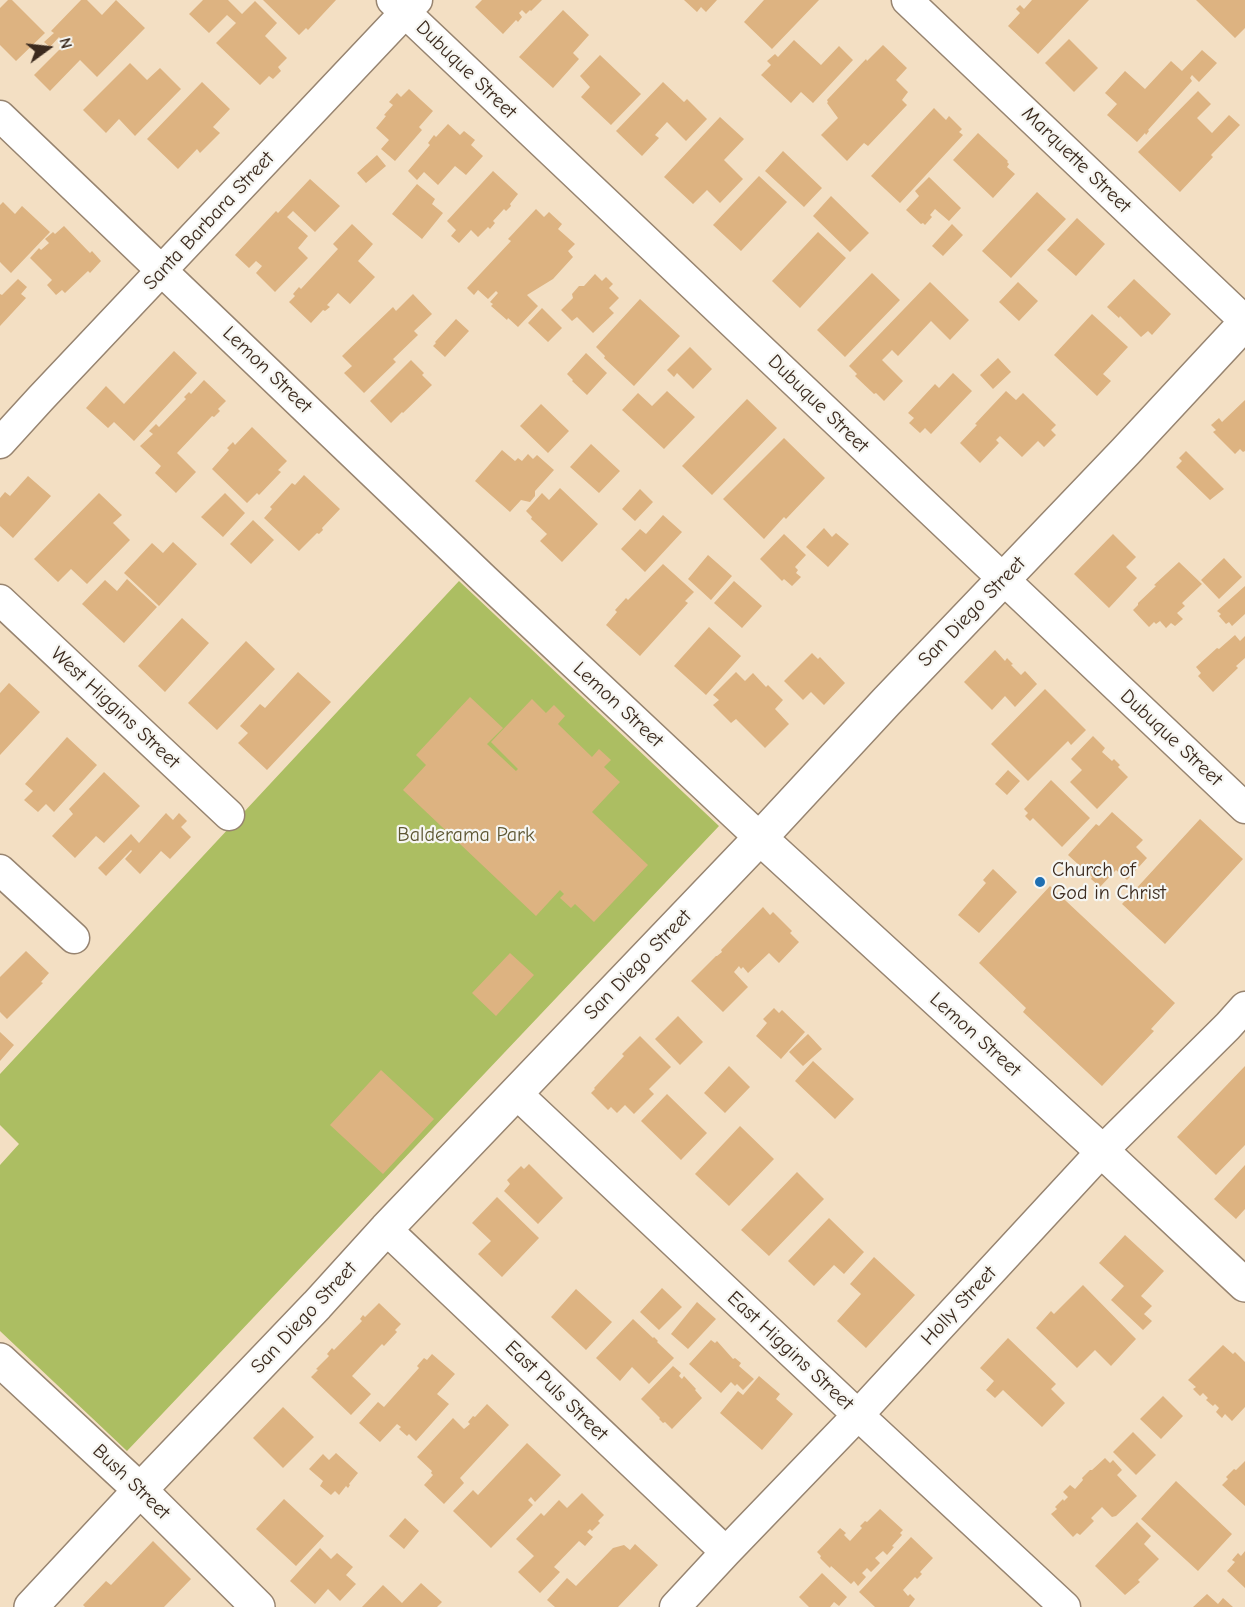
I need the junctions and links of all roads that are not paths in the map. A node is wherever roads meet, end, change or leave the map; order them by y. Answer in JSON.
{"nodes":[{"id":1,"x":907,"y":0,"type":"edge"},
{"id":2,"x":405,"y":4,"type":"edge"},
{"id":3,"x":0,"y":116,"type":"edge"},
{"id":4,"x":163,"y":270,"type":"junction"},
{"id":5,"x":1245,"y":322,"type":"edge"},
{"id":6,"x":0,"y":443,"type":"edge"},
{"id":7,"x":1003,"y":580,"type":"junction"},
{"id":8,"x":0,"y":600,"type":"edge"},
{"id":9,"x":1245,"y":808,"type":"edge"},
{"id":10,"x":229,"y":815,"type":"dead end"},
{"id":11,"x":760,"y":838,"type":"junction"},
{"id":12,"x":0,"y":870,"type":"edge"},
{"id":13,"x":74,"y":938,"type":"dead end"},
{"id":14,"x":1245,"y":1007,"type":"edge"},
{"id":15,"x":516,"y":1093,"type":"junction"},
{"id":16,"x":1102,"y":1151,"type":"junction"},
{"id":17,"x":386,"y":1229,"type":"junction"},
{"id":18,"x":1245,"y":1285,"type":"edge"},
{"id":19,"x":0,"y":1360,"type":"edge"},
{"id":20,"x":858,"y":1415,"type":"junction"},
{"id":21,"x":140,"y":1490,"type":"junction"},
{"id":22,"x":726,"y":1552,"type":"junction"},
{"id":23,"x":31,"y":1607,"type":"edge"},
{"id":24,"x":258,"y":1607,"type":"edge"},
{"id":25,"x":675,"y":1607,"type":"edge"},
{"id":26,"x":1065,"y":1607,"type":"edge"}],
"edges":[{"from":1,"to":5,"type":"street","name":"Marquette Street"},
{"from":2,"to":4,"type":"street","name":"Santa Barbara Street"},
{"from":2,"to":7,"type":"street","name":"Dubuque Street"},
{"from":3,"to":4,"type":"street","name":"Lemon Street"},
{"from":4,"to":6,"type":"street","name":"Santa Barbara Street"},
{"from":4,"to":11,"type":"street","name":"Lemon Street"},
{"from":5,"to":7,"type":"street","name":"San Diego Street"},
{"from":7,"to":9,"type":"street","name":"Dubuque Street"},
{"from":7,"to":11,"type":"street","name":"San Diego Street"},
{"from":8,"to":10,"type":"street","name":"West Higgins Street"},
{"from":11,"to":15,"type":"street","name":"San Diego Street"},
{"from":11,"to":16,"type":"street","name":"Lemon Street"},
{"from":12,"to":13,"type":"street"},
{"from":14,"to":16,"type":"street","name":"Holly Street"},
{"from":15,"to":17,"type":"street","name":"San Diego Street"},
{"from":15,"to":20,"type":"street","name":"East Higgins Street"},
{"from":16,"to":18,"type":"street","name":"Lemon Street"},
{"from":16,"to":20,"type":"street","name":"Holly Street"},
{"from":17,"to":21,"type":"street","name":"San Diego Street"},
{"from":17,"to":22,"type":"street","name":"East Puls Street"},
{"from":19,"to":21,"type":"street","name":"Bush Street"},
{"from":20,"to":22,"type":"street","name":"Holly Street"},
{"from":20,"to":26,"type":"street","name":"East Higgins Street"},
{"from":21,"to":23,"type":"street","name":"San Diego Street"},
{"from":21,"to":24,"type":"street","name":"Bush Street"},
{"from":22,"to":25,"type":"street","name":"Holly Street"}]}
